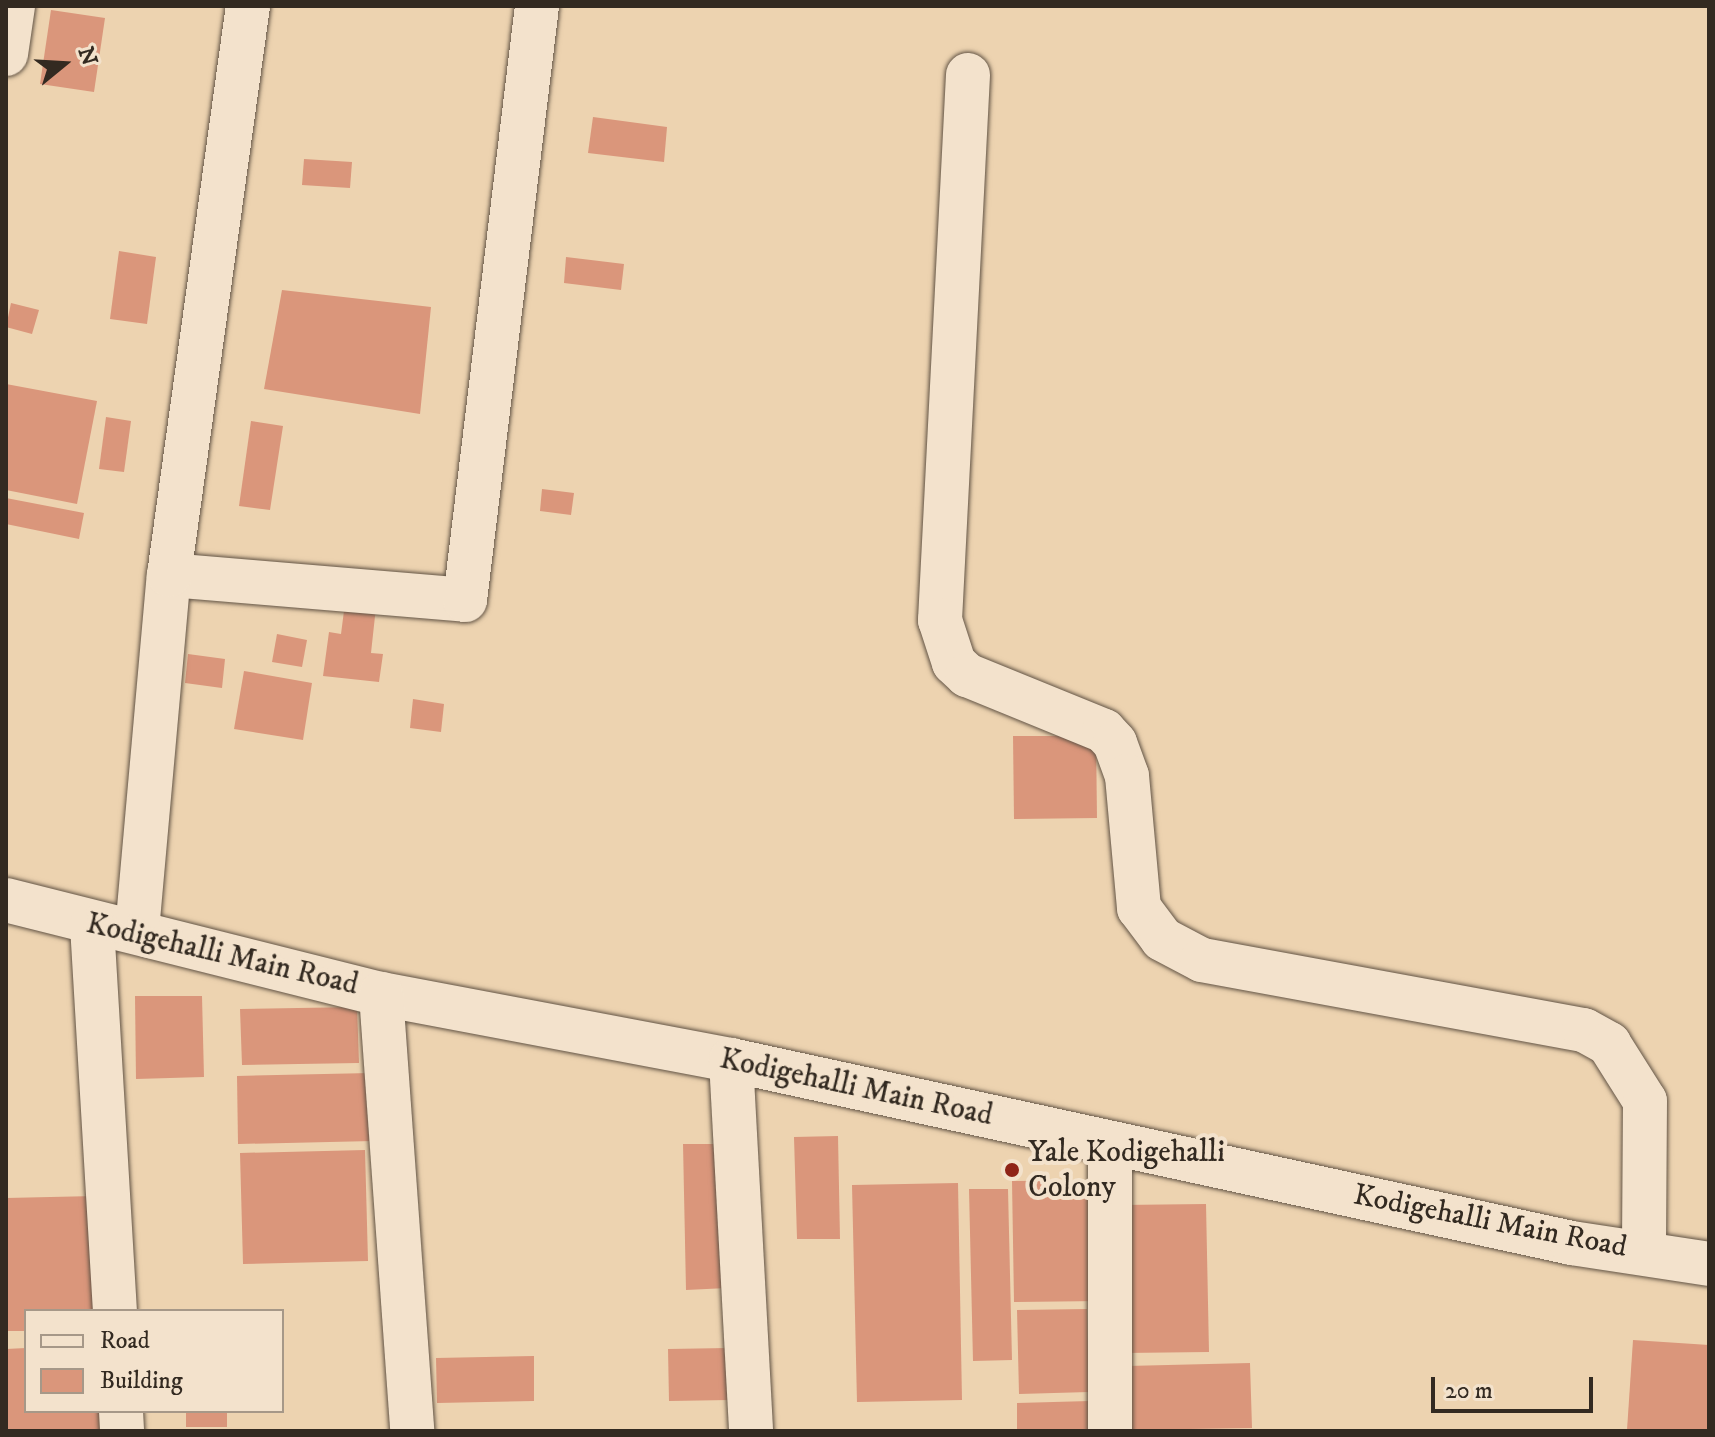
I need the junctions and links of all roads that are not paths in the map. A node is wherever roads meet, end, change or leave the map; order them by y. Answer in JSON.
{"nodes":[{"id":1,"x":13,"y":6,"type":"edge"},
{"id":2,"x":248,"y":6,"type":"edge"},
{"id":3,"x":537,"y":6,"type":"edge"},
{"id":4,"x":6,"y":54,"type":"edge"},
{"id":5,"x":968,"y":75,"type":"dead end"},
{"id":6,"x":169,"y":575,"type":"junction"},
{"id":7,"x":6,"y":900,"type":"edge"},
{"id":8,"x":92,"y":925,"type":"junction"},
{"id":9,"x":137,"y":931,"type":"junction"},
{"id":10,"x":381,"y":994,"type":"junction"},
{"id":11,"x":731,"y":1060,"type":"junction"},
{"id":12,"x":1110,"y":1144,"type":"junction"},
{"id":13,"x":1644,"y":1251,"type":"junction"},
{"id":14,"x":1709,"y":1264,"type":"edge"},
{"id":15,"x":115,"y":1309,"type":"edge"},
{"id":16,"x":412,"y":1431,"type":"edge"},
{"id":17,"x":751,"y":1431,"type":"edge"},
{"id":18,"x":1110,"y":1431,"type":"edge"}],
"edges":[{"from":1,"to":4,"type":"street"},
{"from":2,"to":6,"type":"street"},
{"from":3,"to":6,"type":"street"},
{"from":5,"to":13,"type":"street"},
{"from":6,"to":9,"type":"street"},
{"from":7,"to":8,"type":"street","name":"Kodigehalli Main Road"},
{"from":8,"to":9,"type":"street","name":"Kodigehalli Main Road"},
{"from":8,"to":15,"type":"street"},
{"from":9,"to":10,"type":"street","name":"Kodigehalli Main Road"},
{"from":10,"to":11,"type":"street","name":"Kodigehalli Main Road"},
{"from":10,"to":16,"type":"street"},
{"from":11,"to":12,"type":"street","name":"Kodigehalli Main Road"},
{"from":11,"to":17,"type":"street"},
{"from":12,"to":13,"type":"street","name":"Kodigehalli Main Road"},
{"from":12,"to":18,"type":"street"},
{"from":13,"to":14,"type":"street","name":"Kodigehalli Main Road"}]}
